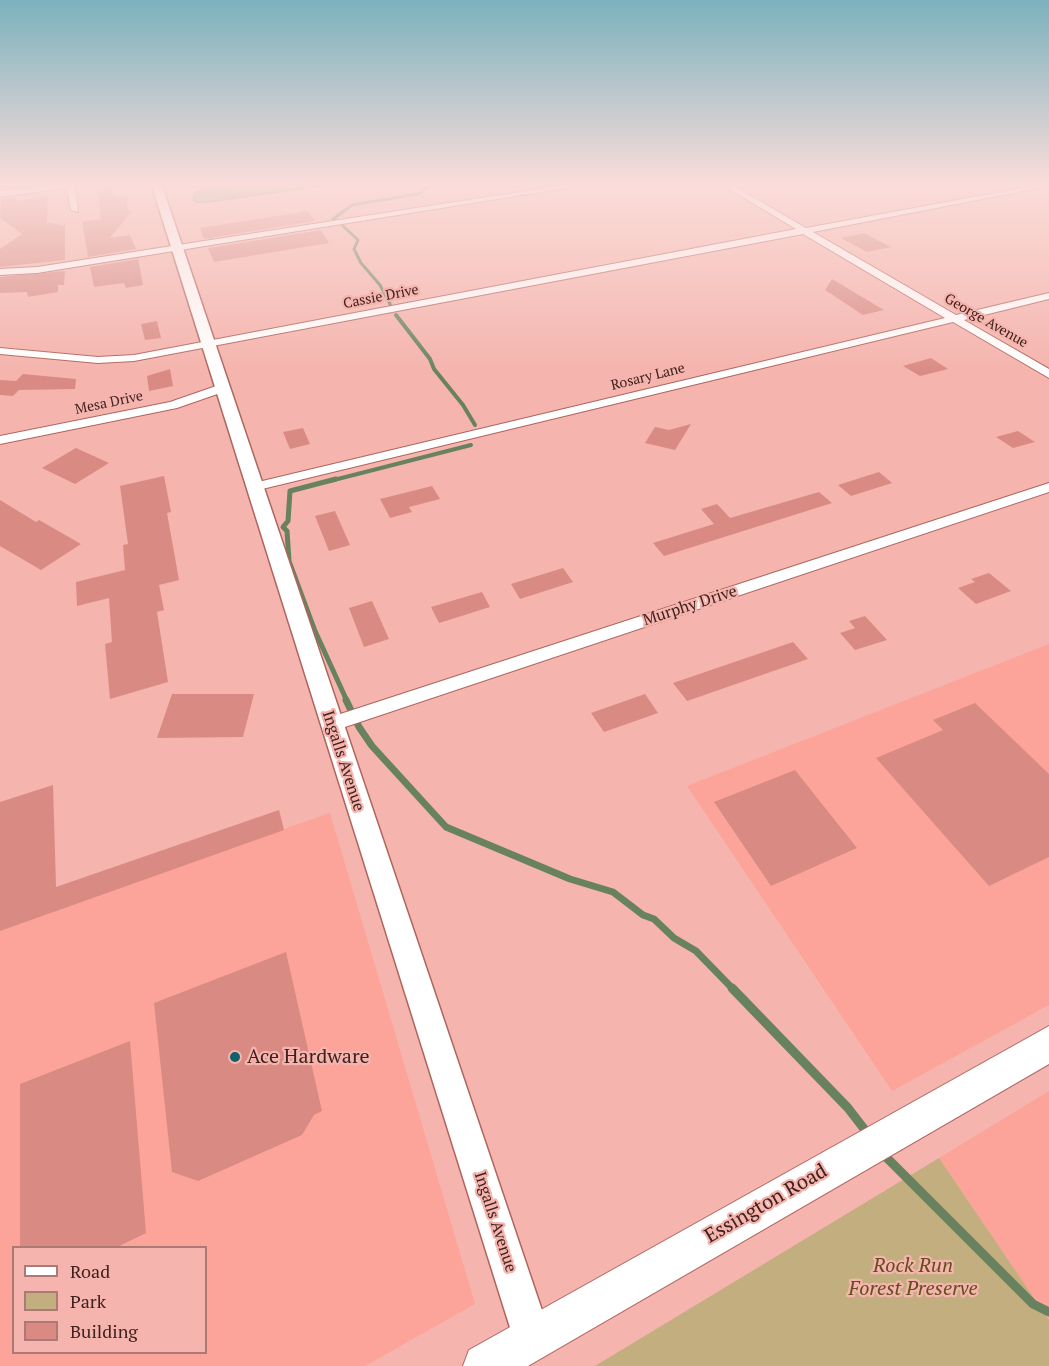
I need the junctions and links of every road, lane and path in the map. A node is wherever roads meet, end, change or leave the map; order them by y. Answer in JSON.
{"nodes":[{"id":1,"x":190,"y":247,"type":"edge"},
{"id":2,"x":722,"y":247,"type":"edge"},
{"id":3,"x":832,"y":247,"type":"edge"},
{"id":4,"x":176,"y":249,"type":"junction"},
{"id":5,"x":0,"y":272,"type":"edge"},
{"id":6,"x":1049,"y":296,"type":"edge"},
{"id":7,"x":953,"y":318,"type":"junction"},
{"id":8,"x":207,"y":345,"type":"junction"},
{"id":9,"x":0,"y":351,"type":"edge"},
{"id":10,"x":1049,"y":374,"type":"edge"},
{"id":11,"x":222,"y":388,"type":"junction"},
{"id":12,"x":0,"y":440,"type":"edge"},
{"id":13,"x":254,"y":487,"type":"junction"},
{"id":14,"x":1049,"y":487,"type":"edge"},
{"id":15,"x":332,"y":724,"type":"junction"},
{"id":16,"x":1049,"y":1044,"type":"edge"},
{"id":17,"x":532,"y":1337,"type":"junction"},
{"id":18,"x":485,"y":1366,"type":"edge"}],
"edges":[{"from":1,"to":4,"type":"street"},
{"from":2,"to":8,"type":"street","name":"Cassie Drive"},
{"from":3,"to":7,"type":"street","name":"George Avenue"},
{"from":4,"to":5,"type":"street"},
{"from":4,"to":8,"type":"street","name":"Ingalls Avenue"},
{"from":6,"to":7,"type":"street","name":"Rosary Lane"},
{"from":7,"to":10,"type":"street","name":"George Avenue"},
{"from":7,"to":13,"type":"street","name":"Rosary Lane"},
{"from":8,"to":9,"type":"street","name":"Cassie Drive"},
{"from":8,"to":11,"type":"street","name":"Ingalls Avenue"},
{"from":11,"to":12,"type":"street","name":"Mesa Drive"},
{"from":11,"to":13,"type":"street","name":"Ingalls Avenue"},
{"from":13,"to":15,"type":"street","name":"Ingalls Avenue"},
{"from":14,"to":15,"type":"street","name":"Murphy Drive"},
{"from":15,"to":17,"type":"street","name":"Ingalls Avenue"},
{"from":16,"to":17,"type":"main road","name":"Essington Road"},
{"from":17,"to":18,"type":"main road","name":"Essington Road"}]}
